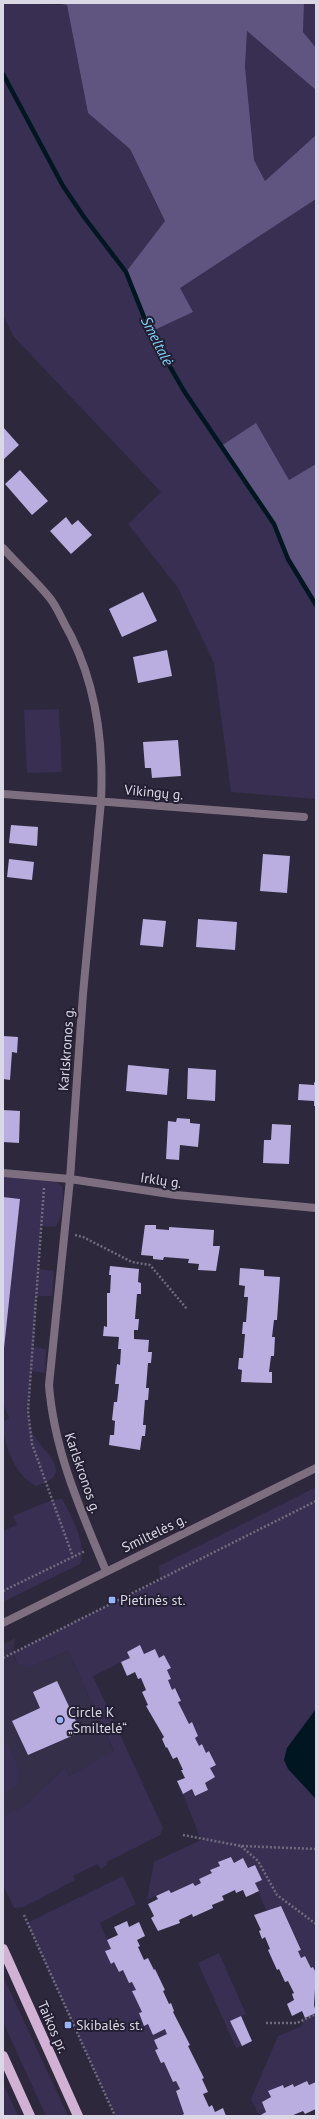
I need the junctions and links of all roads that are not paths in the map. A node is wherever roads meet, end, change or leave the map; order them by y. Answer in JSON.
{"nodes":[{"id":1,"x":3,"y":548,"type":"edge"},
{"id":2,"x":3,"y":794,"type":"edge"},
{"id":3,"x":101,"y":801,"type":"junction"},
{"id":4,"x":304,"y":817,"type":"dead end"},
{"id":5,"x":3,"y":1173,"type":"edge"},
{"id":6,"x":70,"y":1179,"type":"junction"},
{"id":7,"x":316,"y":1208,"type":"edge"},
{"id":8,"x":316,"y":1468,"type":"edge"},
{"id":9,"x":106,"y":1572,"type":"junction"},
{"id":10,"x":3,"y":1623,"type":"edge"},
{"id":11,"x":3,"y":1949,"type":"edge"},
{"id":12,"x":3,"y":2056,"type":"edge"},
{"id":13,"x":30,"y":2116,"type":"edge"},
{"id":14,"x":78,"y":2116,"type":"edge"}],
"edges":[{"from":1,"to":3,"type":"street","name":"Karlskronos g."},
{"from":2,"to":3,"type":"street","name":"Vikingų g."},
{"from":3,"to":4,"type":"street","name":"Vikingų g."},
{"from":3,"to":6,"type":"street","name":"Karlskronos g."},
{"from":5,"to":6,"type":"street","name":"Irklų g."},
{"from":6,"to":7,"type":"street","name":"Irklų g."},
{"from":6,"to":9,"type":"street","name":"Karlskronos g."},
{"from":8,"to":9,"type":"street","name":"Smiltelės g."},
{"from":9,"to":10,"type":"street","name":"Smiltelės g."},
{"from":11,"to":14,"type":"main road","name":"Taikos pr."},
{"from":12,"to":13,"type":"main road"}]}
